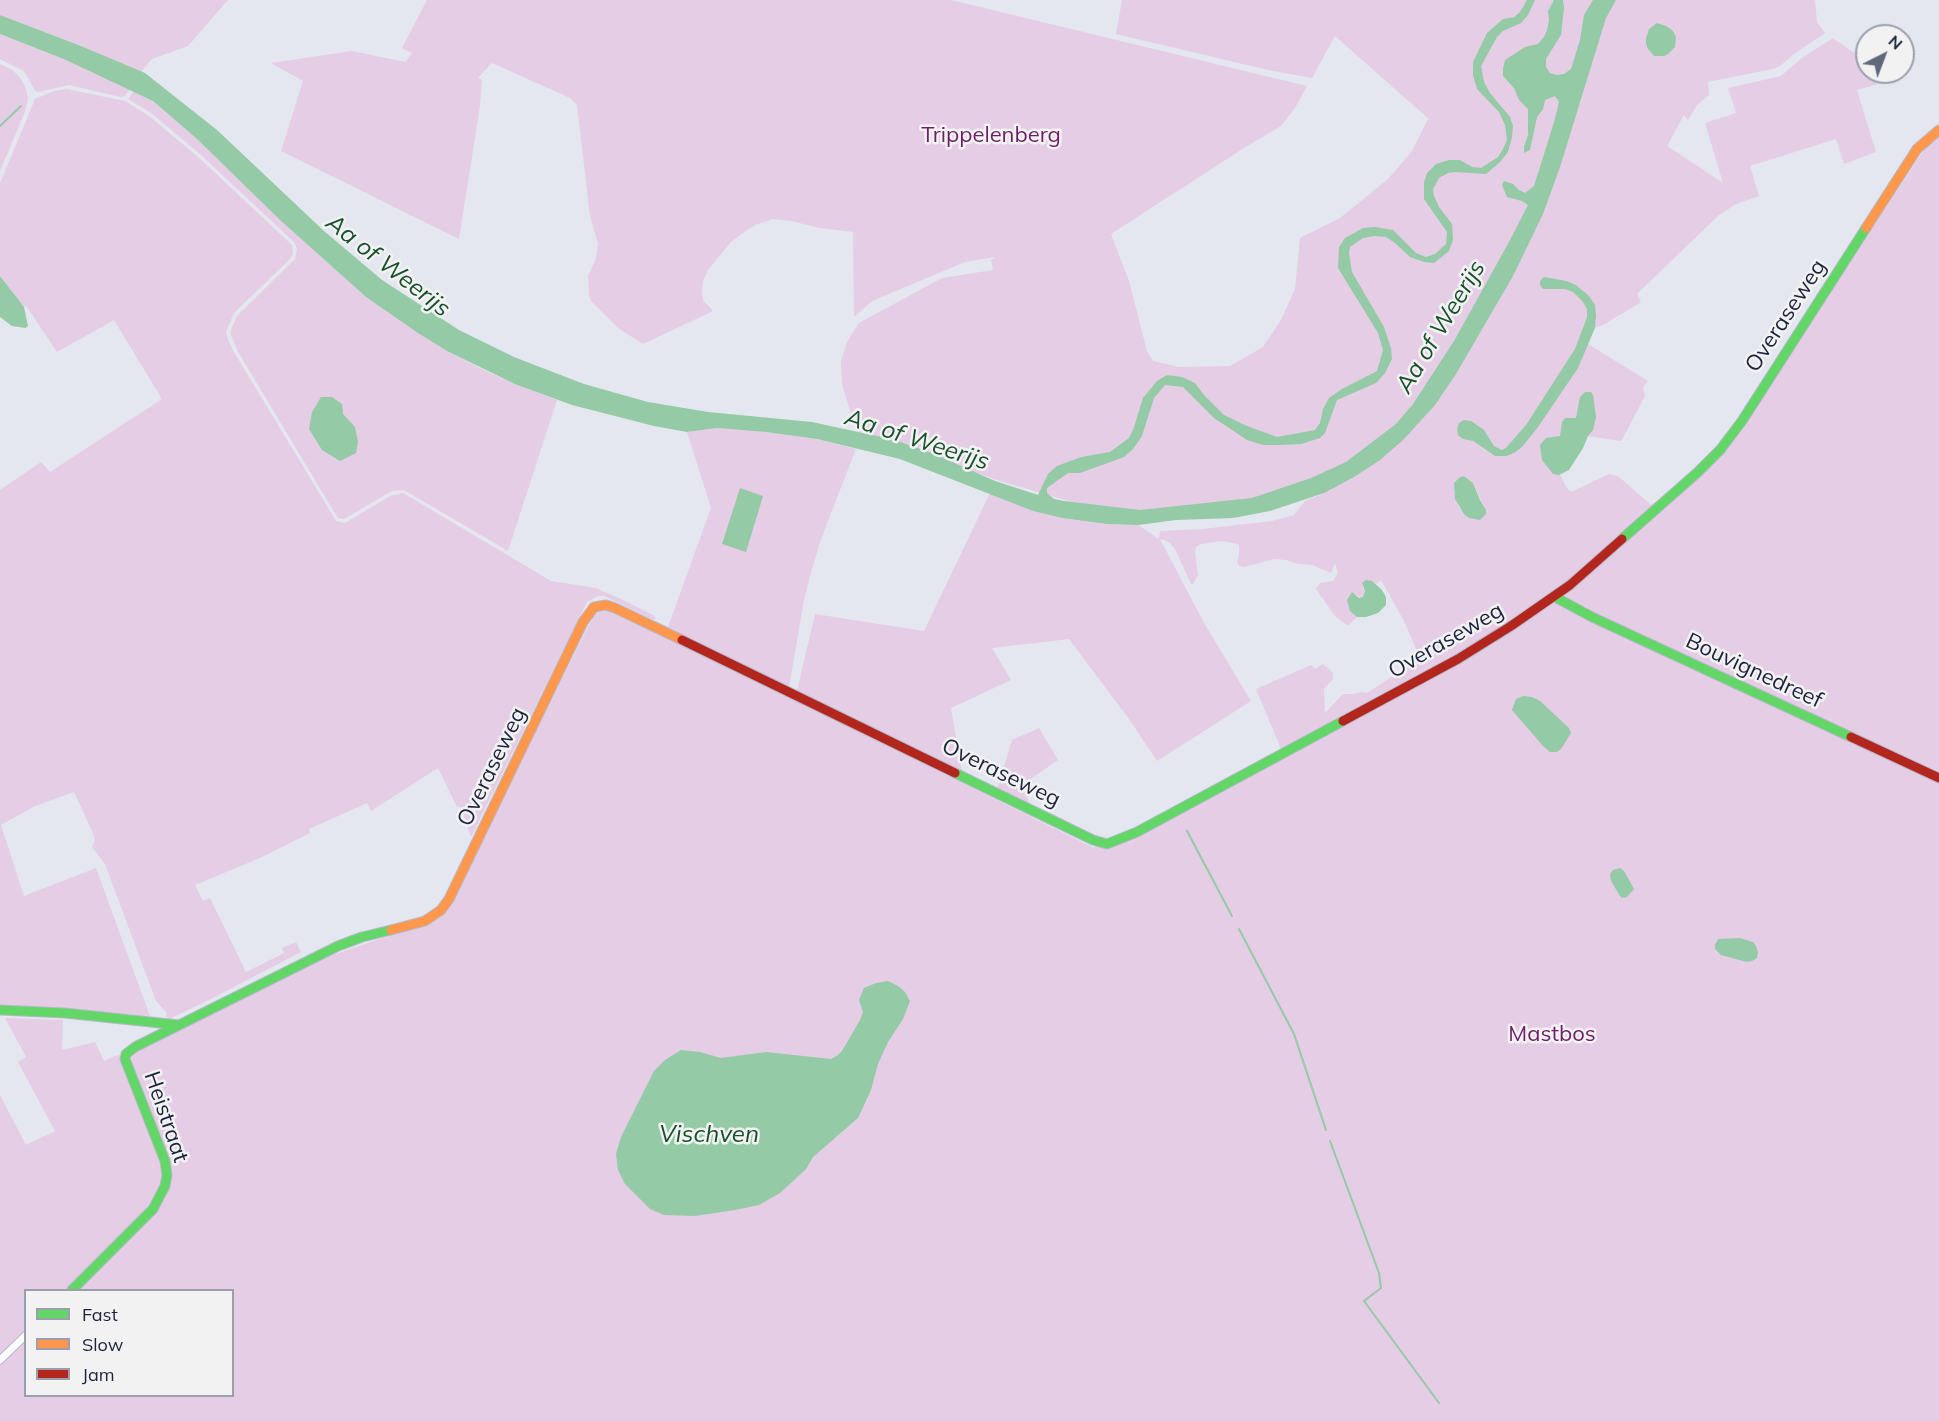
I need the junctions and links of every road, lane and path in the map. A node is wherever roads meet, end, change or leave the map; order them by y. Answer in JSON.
{"nodes":[{"id":1,"x":1939,"y":130,"type":"edge"},
{"id":2,"x":1555,"y":597,"type":"junction"},
{"id":3,"x":1939,"y":778,"type":"edge"},
{"id":4,"x":0,"y":1010,"type":"edge"},
{"id":5,"x":179,"y":1025,"type":"junction"},
{"id":6,"x":73,"y":1289,"type":"edge"},
{"id":7,"x":24,"y":1337,"type":"edge"},
{"id":8,"x":0,"y":1360,"type":"edge"}],
"edges":[{"from":1,"to":2,"type":"street","name":"Overaseweg"},
{"from":2,"to":3,"type":"street","name":"Bouvignedreef"},
{"from":2,"to":5,"type":"street","name":"Overaseweg"},
{"from":4,"to":5,"type":"street"},
{"from":5,"to":6,"type":"street","name":"Heistraat"},
{"from":7,"to":8,"type":"street"}]}
